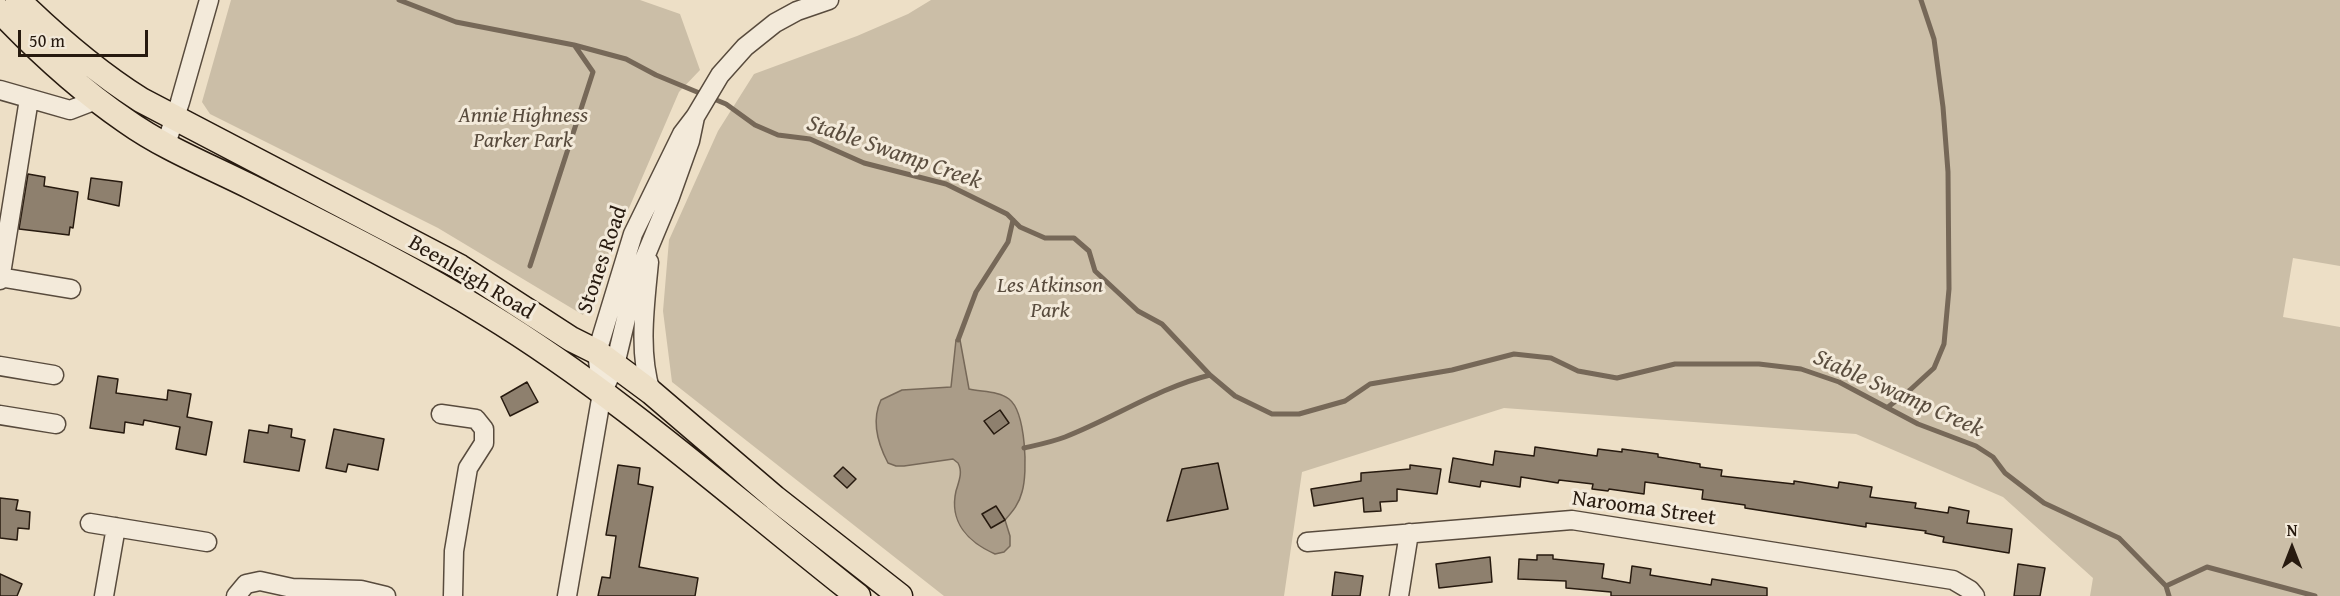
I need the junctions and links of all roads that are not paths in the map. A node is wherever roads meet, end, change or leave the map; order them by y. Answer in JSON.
{"nodes":[{"id":1,"x":18,"y":0,"type":"edge"},
{"id":2,"x":209,"y":0,"type":"edge"},
{"id":3,"x":829,"y":0,"type":"edge"},
{"id":4,"x":0,"y":11,"type":"edge"},
{"id":5,"x":0,"y":90,"type":"edge"},
{"id":6,"x":29,"y":99,"type":"junction"},
{"id":7,"x":96,"y":100,"type":"junction"},
{"id":8,"x":695,"y":117,"type":"junction"},
{"id":9,"x":175,"y":118,"type":"junction"},
{"id":10,"x":166,"y":144,"type":"junction"},
{"id":11,"x":651,"y":245,"type":"junction"},
{"id":12,"x":0,"y":279,"type":"edge"},
{"id":13,"x":71,"y":289,"type":"dead end"},
{"id":14,"x":606,"y":359,"type":"junction"},
{"id":15,"x":0,"y":366,"type":"edge"},
{"id":16,"x":54,"y":375,"type":"dead end"},
{"id":17,"x":651,"y":392,"type":"junction"},
{"id":18,"x":602,"y":393,"type":"junction"},
{"id":19,"x":441,"y":414,"type":"dead end"},
{"id":20,"x":0,"y":415,"type":"edge"},
{"id":21,"x":56,"y":424,"type":"dead end"},
{"id":22,"x":90,"y":523,"type":"dead end"},
{"id":23,"x":116,"y":527,"type":"junction"},
{"id":24,"x":1409,"y":533,"type":"junction"},
{"id":25,"x":207,"y":542,"type":"dead end"},
{"id":26,"x":1307,"y":542,"type":"dead end"},
{"id":27,"x":1972,"y":593,"type":"edge"},
{"id":28,"x":104,"y":596,"type":"edge"},
{"id":29,"x":236,"y":596,"type":"edge"},
{"id":30,"x":386,"y":596,"type":"edge"},
{"id":31,"x":453,"y":596,"type":"edge"},
{"id":32,"x":567,"y":596,"type":"edge"},
{"id":33,"x":858,"y":596,"type":"edge"},
{"id":34,"x":900,"y":596,"type":"edge"},
{"id":35,"x":1399,"y":596,"type":"edge"}],
"edges":[{"from":1,"to":9,"type":"main road","name":"Beenleigh Road"},
{"from":2,"to":9,"type":"street"},
{"from":3,"to":8,"type":"street","name":"Stones Road"},
{"from":4,"to":7,"type":"main road","name":"Beenleigh Road"},
{"from":5,"to":6,"type":"street"},
{"from":6,"to":7,"type":"street"},
{"from":6,"to":12,"type":"street"},
{"from":7,"to":10,"type":"main road","name":"Beenleigh Road"},
{"from":8,"to":11,"type":"street","name":"Stones Road"},
{"from":8,"to":14,"type":"street","name":"Stones Road"},
{"from":9,"to":10,"type":"street"},
{"from":9,"to":14,"type":"main road","name":"Beenleigh Road"},
{"from":10,"to":18,"type":"main road","name":"Beenleigh Road"},
{"from":11,"to":14,"type":"street","name":"Stones Road"},
{"from":11,"to":17,"type":"street","name":"Stones Road"},
{"from":12,"to":13,"type":"street"},
{"from":14,"to":17,"type":"main road","name":"Beenleigh Road"},
{"from":14,"to":18,"type":"street","name":"Stones Road"},
{"from":15,"to":16,"type":"street"},
{"from":17,"to":34,"type":"main road","name":"Beenleigh Road"},
{"from":18,"to":32,"type":"street","name":"Stones Road"},
{"from":18,"to":33,"type":"main road","name":"Beenleigh Road"},
{"from":19,"to":31,"type":"street"},
{"from":20,"to":21,"type":"street"},
{"from":22,"to":23,"type":"street"},
{"from":23,"to":25,"type":"street"},
{"from":23,"to":28,"type":"street"},
{"from":24,"to":26,"type":"street","name":"Narooma Street"},
{"from":24,"to":27,"type":"street","name":"Narooma Street"},
{"from":24,"to":35,"type":"street"},
{"from":29,"to":30,"type":"street"}]}
